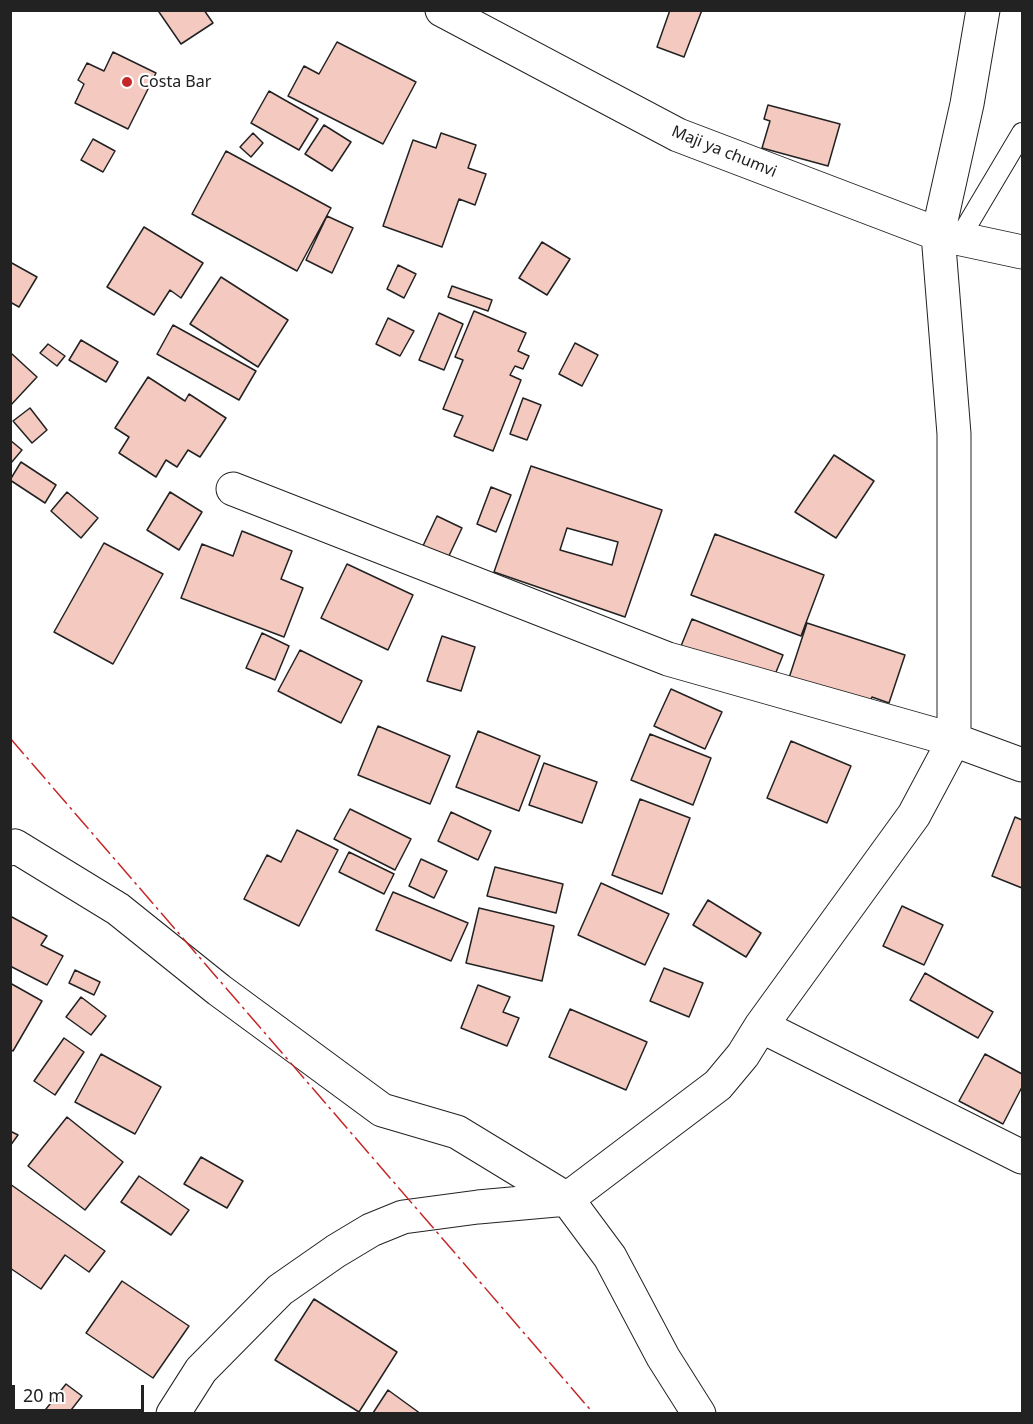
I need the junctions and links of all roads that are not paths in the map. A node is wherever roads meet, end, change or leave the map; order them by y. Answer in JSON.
{"nodes":[{"id":1,"x":442,"y":10,"type":"edge"},
{"id":2,"x":983,"y":10,"type":"edge"},
{"id":3,"x":1023,"y":133,"type":"edge"},
{"id":4,"x":948,"y":236,"type":"junction"},
{"id":5,"x":1023,"y":252,"type":"edge"},
{"id":6,"x":233,"y":489,"type":"dead end"},
{"id":7,"x":954,"y":740,"type":"junction"},
{"id":8,"x":1023,"y":765,"type":"edge"},
{"id":9,"x":10,"y":849,"type":"edge"},
{"id":10,"x":760,"y":1026,"type":"junction"},
{"id":11,"x":1023,"y":1157,"type":"edge"},
{"id":12,"x":567,"y":1199,"type":"junction"},
{"id":13,"x":172,"y":1413,"type":"edge"},
{"id":14,"x":699,"y":1413,"type":"edge"}],
"edges":[{"from":1,"to":4,"type":"street","name":"Maji ya chumvi"},
{"from":2,"to":4,"type":"street"},
{"from":3,"to":4,"type":"lane"},
{"from":4,"to":5,"type":"street","name":"Maji ya chumvi"},
{"from":4,"to":7,"type":"street"},
{"from":6,"to":7,"type":"street"},
{"from":7,"to":8,"type":"street"},
{"from":7,"to":10,"type":"street"},
{"from":9,"to":12,"type":"street"},
{"from":10,"to":11,"type":"street"},
{"from":10,"to":12,"type":"street"},
{"from":12,"to":13,"type":"street"},
{"from":12,"to":14,"type":"street"}]}
